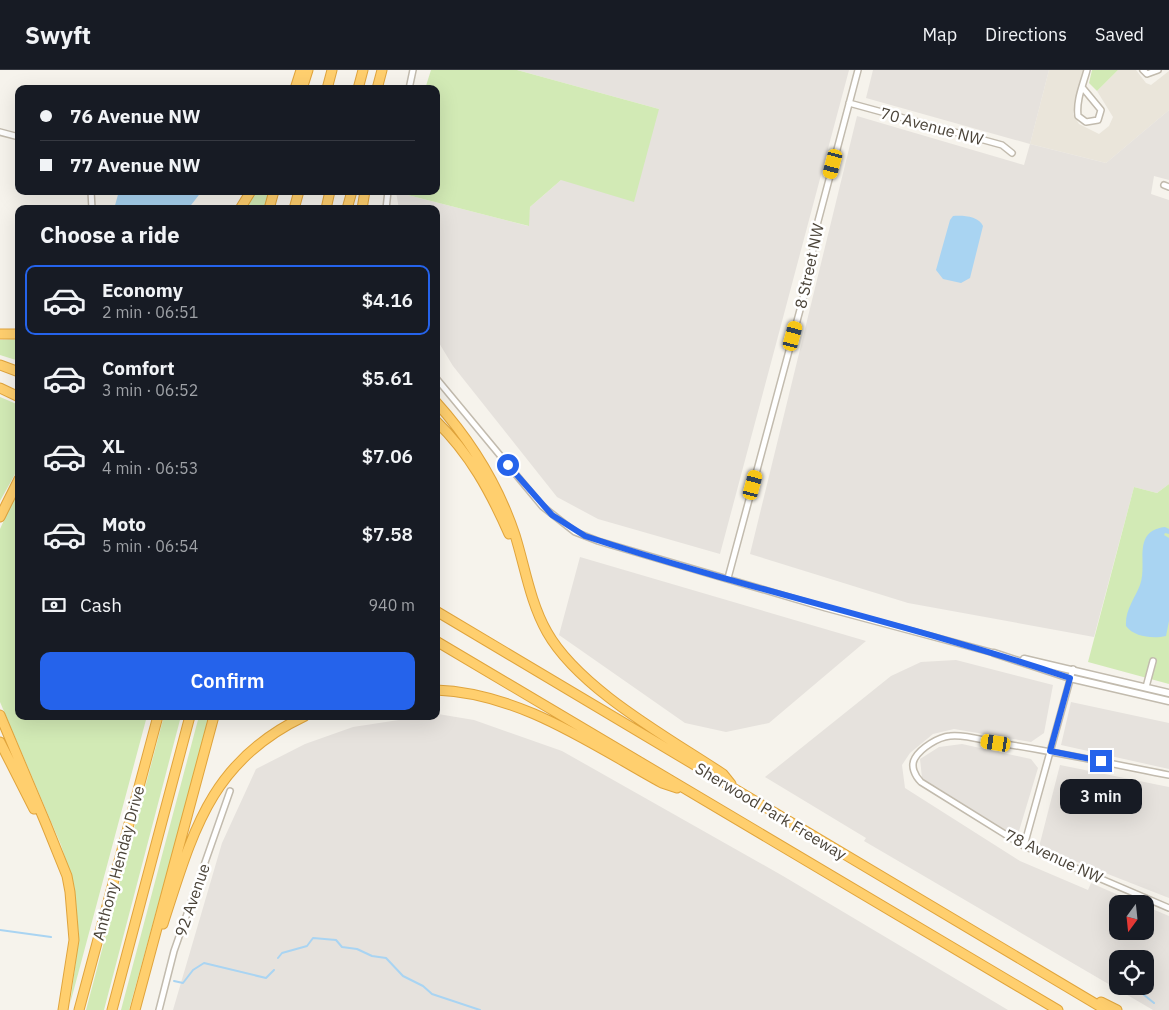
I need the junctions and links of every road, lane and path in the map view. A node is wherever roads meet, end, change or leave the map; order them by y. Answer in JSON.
{"nodes":[{"id":1,"x":301,"y":70,"type":"edge"},
{"id":2,"x":308,"y":70,"type":"edge"},
{"id":3,"x":332,"y":70,"type":"edge"},
{"id":4,"x":363,"y":70,"type":"edge"},
{"id":5,"x":382,"y":70,"type":"edge"},
{"id":6,"x":387,"y":70,"type":"edge"},
{"id":7,"x":413,"y":70,"type":"edge"},
{"id":8,"x":858,"y":70,"type":"edge"},
{"id":9,"x":1087,"y":70,"type":"edge"},
{"id":10,"x":1143,"y":70,"type":"edge"},
{"id":11,"x":1158,"y":70,"type":"edge"},
{"id":12,"x":296,"y":85,"type":"edge"},
{"id":13,"x":303,"y":85,"type":"edge"},
{"id":14,"x":328,"y":85,"type":"edge"},
{"id":15,"x":359,"y":85,"type":"edge"},
{"id":16,"x":378,"y":85,"type":"edge"},
{"id":17,"x":385,"y":85,"type":"edge"},
{"id":18,"x":410,"y":85,"type":"edge"},
{"id":19,"x":1082,"y":87,"type":"junction"},
{"id":20,"x":849,"y":103,"type":"junction"},
{"id":21,"x":0,"y":132,"type":"edge"},
{"id":22,"x":15,"y":136,"type":"edge"},
{"id":23,"x":1012,"y":153,"type":"dead end"},
{"id":24,"x":0,"y":334,"type":"edge"},
{"id":25,"x":15,"y":334,"type":"edge"},
{"id":26,"x":0,"y":365,"type":"edge"},
{"id":27,"x":15,"y":371,"type":"edge"},
{"id":28,"x":440,"y":383,"type":"edge"},
{"id":29,"x":0,"y":388,"type":"edge"},
{"id":30,"x":15,"y":395,"type":"edge"},
{"id":31,"x":440,"y":407,"type":"edge"},
{"id":32,"x":440,"y":427,"type":"edge"},
{"id":33,"x":15,"y":487,"type":"edge"},
{"id":34,"x":0,"y":517,"type":"edge"},
{"id":35,"x":728,"y":578,"type":"junction"},
{"id":36,"x":528,"y":583,"type":"junction"},
{"id":37,"x":440,"y":613,"type":"edge"},
{"id":38,"x":440,"y":643,"type":"edge"},
{"id":39,"x":994,"y":653,"type":"junction"},
{"id":40,"x":1152,"y":661,"type":"dead end"},
{"id":41,"x":1073,"y":669,"type":"junction"},
{"id":42,"x":1070,"y":678,"type":"junction"},
{"id":43,"x":1146,"y":687,"type":"junction"},
{"id":44,"x":440,"y":690,"type":"edge"},
{"id":45,"x":1169,"y":693,"type":"edge"},
{"id":46,"x":1169,"y":701,"type":"edge"},
{"id":47,"x":0,"y":715,"type":"edge"},
{"id":48,"x":157,"y":720,"type":"edge"},
{"id":49,"x":189,"y":720,"type":"edge"},
{"id":50,"x":213,"y":720,"type":"edge"},
{"id":51,"x":298,"y":720,"type":"edge"},
{"id":52,"x":0,"y":742,"type":"edge"},
{"id":53,"x":1050,"y":751,"type":"junction"},
{"id":54,"x":1169,"y":775,"type":"edge"},
{"id":55,"x":734,"y":788,"type":"junction"},
{"id":56,"x":230,"y":791,"type":"dead end"},
{"id":57,"x":693,"y":794,"type":"junction"},
{"id":58,"x":46,"y":824,"type":"junction"},
{"id":59,"x":1024,"y":846,"type":"junction"},
{"id":60,"x":1169,"y":908,"type":"edge"},
{"id":61,"x":154,"y":942,"type":"junction"},
{"id":62,"x":1075,"y":991,"type":"junction"},
{"id":63,"x":1057,"y":1009,"type":"edge"},
{"id":64,"x":63,"y":1010,"type":"edge"},
{"id":65,"x":79,"y":1010,"type":"edge"},
{"id":66,"x":112,"y":1010,"type":"edge"},
{"id":67,"x":135,"y":1010,"type":"edge"},
{"id":68,"x":159,"y":1010,"type":"edge"},
{"id":69,"x":1106,"y":1010,"type":"edge"},
{"id":70,"x":1117,"y":1010,"type":"edge"}],
"edges":[{"from":1,"to":12,"type":"highway"},
{"from":2,"to":13,"type":"highway"},
{"from":3,"to":14,"type":"highway"},
{"from":4,"to":15,"type":"highway"},
{"from":5,"to":16,"type":"highway"},
{"from":6,"to":17,"type":"highway"},
{"from":7,"to":18,"type":"street"},
{"from":8,"to":20,"type":"street","name":"8 Street NW"},
{"from":9,"to":19,"type":"street"},
{"from":10,"to":11,"type":"street"},
{"from":19,"to":19,"type":"street"},
{"from":20,"to":23,"type":"street","name":"70 Avenue NW"},
{"from":20,"to":35,"type":"street","name":"8 Street NW"},
{"from":21,"to":22,"type":"street"},
{"from":24,"to":25,"type":"highway"},
{"from":26,"to":27,"type":"highway"},
{"from":28,"to":35,"type":"street"},
{"from":29,"to":30,"type":"highway"},
{"from":31,"to":36,"type":"highway"},
{"from":32,"to":36,"type":"highway"},
{"from":33,"to":34,"type":"highway"},
{"from":35,"to":39,"type":"street"},
{"from":36,"to":55,"type":"highway"},
{"from":37,"to":55,"type":"highway","name":"Sherwood Park Freeway"},
{"from":38,"to":57,"type":"highway","name":"Sherwood Park Freeway"},
{"from":39,"to":41,"type":"street"},
{"from":39,"to":42,"type":"street"},
{"from":40,"to":43,"type":"street"},
{"from":41,"to":42,"type":"street"},
{"from":41,"to":43,"type":"street"},
{"from":42,"to":46,"type":"street"},
{"from":42,"to":53,"type":"street"},
{"from":43,"to":45,"type":"street"},
{"from":44,"to":57,"type":"highway"},
{"from":47,"to":58,"type":"highway"},
{"from":48,"to":65,"type":"highway","name":"Anthony Henday Drive"},
{"from":49,"to":66,"type":"highway","name":"Anthony Henday Drive"},
{"from":50,"to":61,"type":"highway"},
{"from":51,"to":61,"type":"highway"},
{"from":52,"to":58,"type":"highway"},
{"from":53,"to":54,"type":"street"},
{"from":53,"to":59,"type":"street"},
{"from":53,"to":59,"type":"street","name":"78 Avenue NW"},
{"from":55,"to":62,"type":"highway","name":"Sherwood Park Freeway"},
{"from":56,"to":68,"type":"street","name":"92 Avenue"},
{"from":57,"to":63,"type":"highway","name":"Sherwood Park Freeway"},
{"from":58,"to":64,"type":"highway"},
{"from":59,"to":60,"type":"street","name":"78 Avenue NW"},
{"from":61,"to":67,"type":"highway"},
{"from":62,"to":69,"type":"highway","name":"Sherwood Park Freeway"},
{"from":62,"to":70,"type":"highway"}]}
